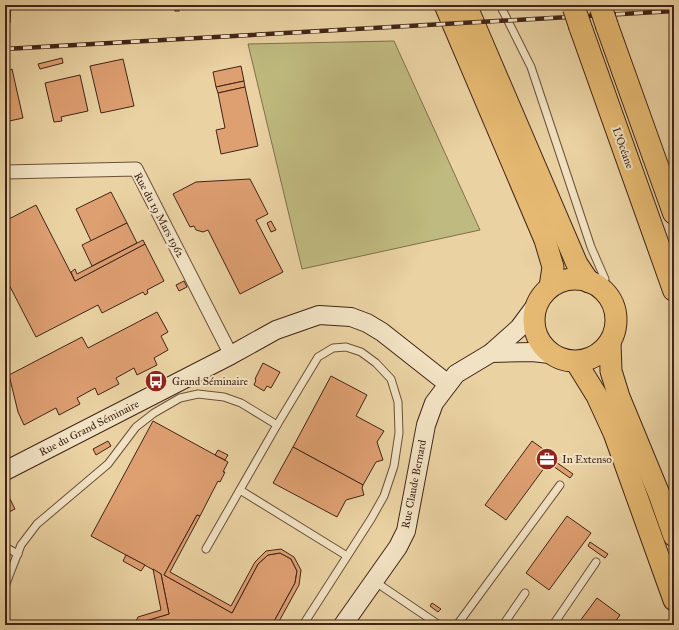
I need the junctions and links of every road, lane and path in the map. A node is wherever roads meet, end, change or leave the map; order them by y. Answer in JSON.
{"nodes":[{"id":1,"x":445,"y":5,"type":"edge"},
{"id":2,"x":466,"y":5,"type":"edge"},
{"id":3,"x":500,"y":5,"type":"edge"},
{"id":4,"x":575,"y":13,"type":"edge"},
{"id":5,"x":603,"y":13,"type":"edge"},
{"id":6,"x":5,"y":172,"type":"edge"},
{"id":7,"x":674,"y":213,"type":"edge"},
{"id":8,"x":595,"y":285,"type":"junction"},
{"id":9,"x":550,"y":287,"type":"junction"},
{"id":10,"x":674,"y":290,"type":"edge"},
{"id":11,"x":536,"y":304,"type":"junction"},
{"id":12,"x":610,"y":342,"type":"junction"},
{"id":13,"x":491,"y":353,"type":"junction"},
{"id":14,"x":550,"y":354,"type":"junction"},
{"id":15,"x":231,"y":355,"type":"junction"},
{"id":16,"x":576,"y":362,"type":"junction"},
{"id":17,"x":448,"y":384,"type":"junction"},
{"id":18,"x":277,"y":425,"type":"junction"},
{"id":19,"x":6,"y":467,"type":"edge"},
{"id":20,"x":560,"y":484,"type":"dead end"},
{"id":21,"x":240,"y":490,"type":"junction"},
{"id":22,"x":674,"y":536,"type":"edge"},
{"id":23,"x":5,"y":547,"type":"edge"},
{"id":24,"x":206,"y":549,"type":"dead end"},
{"id":25,"x":18,"y":554,"type":"junction"},
{"id":26,"x":347,"y":556,"type":"junction"},
{"id":27,"x":596,"y":562,"type":"dead end"},
{"id":28,"x":374,"y":580,"type":"junction"},
{"id":29,"x":5,"y":586,"type":"edge"},
{"id":30,"x":525,"y":593,"type":"dead end"},
{"id":31,"x":674,"y":600,"type":"edge"},
{"id":32,"x":303,"y":625,"type":"edge"},
{"id":33,"x":343,"y":625,"type":"edge"},
{"id":34,"x":440,"y":625,"type":"edge"},
{"id":35,"x":457,"y":625,"type":"edge"},
{"id":36,"x":503,"y":625,"type":"edge"},
{"id":37,"x":553,"y":625,"type":"edge"}],
"edges":[{"from":1,"to":9,"type":"main road"},
{"from":2,"to":8,"type":"main road"},
{"from":3,"to":8,"type":"lane"},
{"from":4,"to":10,"type":"highway","name":"L’Océane"},
{"from":5,"to":7,"type":"highway"},
{"from":6,"to":15,"type":"street","name":"Rue du 19 Mars 1962"},
{"from":8,"to":9,"type":"main road"},
{"from":8,"to":12,"type":"main road"},
{"from":9,"to":11,"type":"main road"},
{"from":11,"to":13,"type":"street","name":"Rue Claude Bernard"},
{"from":11,"to":14,"type":"main road"},
{"from":12,"to":16,"type":"main road"},
{"from":12,"to":22,"type":"main road"},
{"from":13,"to":14,"type":"street","name":"Rue Claude Bernard"},
{"from":13,"to":17,"type":"street","name":"Rue Claude Bernard"},
{"from":14,"to":16,"type":"main road"},
{"from":15,"to":17,"type":"street","name":"Rue du Grand Séminaire"},
{"from":15,"to":19,"type":"street","name":"Rue du Grand Séminaire"},
{"from":16,"to":31,"type":"main road"},
{"from":17,"to":28,"type":"street","name":"Rue Claude Bernard"},
{"from":18,"to":21,"type":"lane"},
{"from":18,"to":25,"type":"lane"},
{"from":18,"to":26,"type":"lane"},
{"from":20,"to":35,"type":"lane"},
{"from":21,"to":24,"type":"lane"},
{"from":21,"to":26,"type":"lane"},
{"from":23,"to":25,"type":"lane"},
{"from":25,"to":29,"type":"lane"},
{"from":26,"to":32,"type":"lane"},
{"from":27,"to":37,"type":"lane"},
{"from":28,"to":33,"type":"street","name":"Rue Claude Bernard"},
{"from":28,"to":34,"type":"lane"},
{"from":30,"to":36,"type":"lane"}]}
